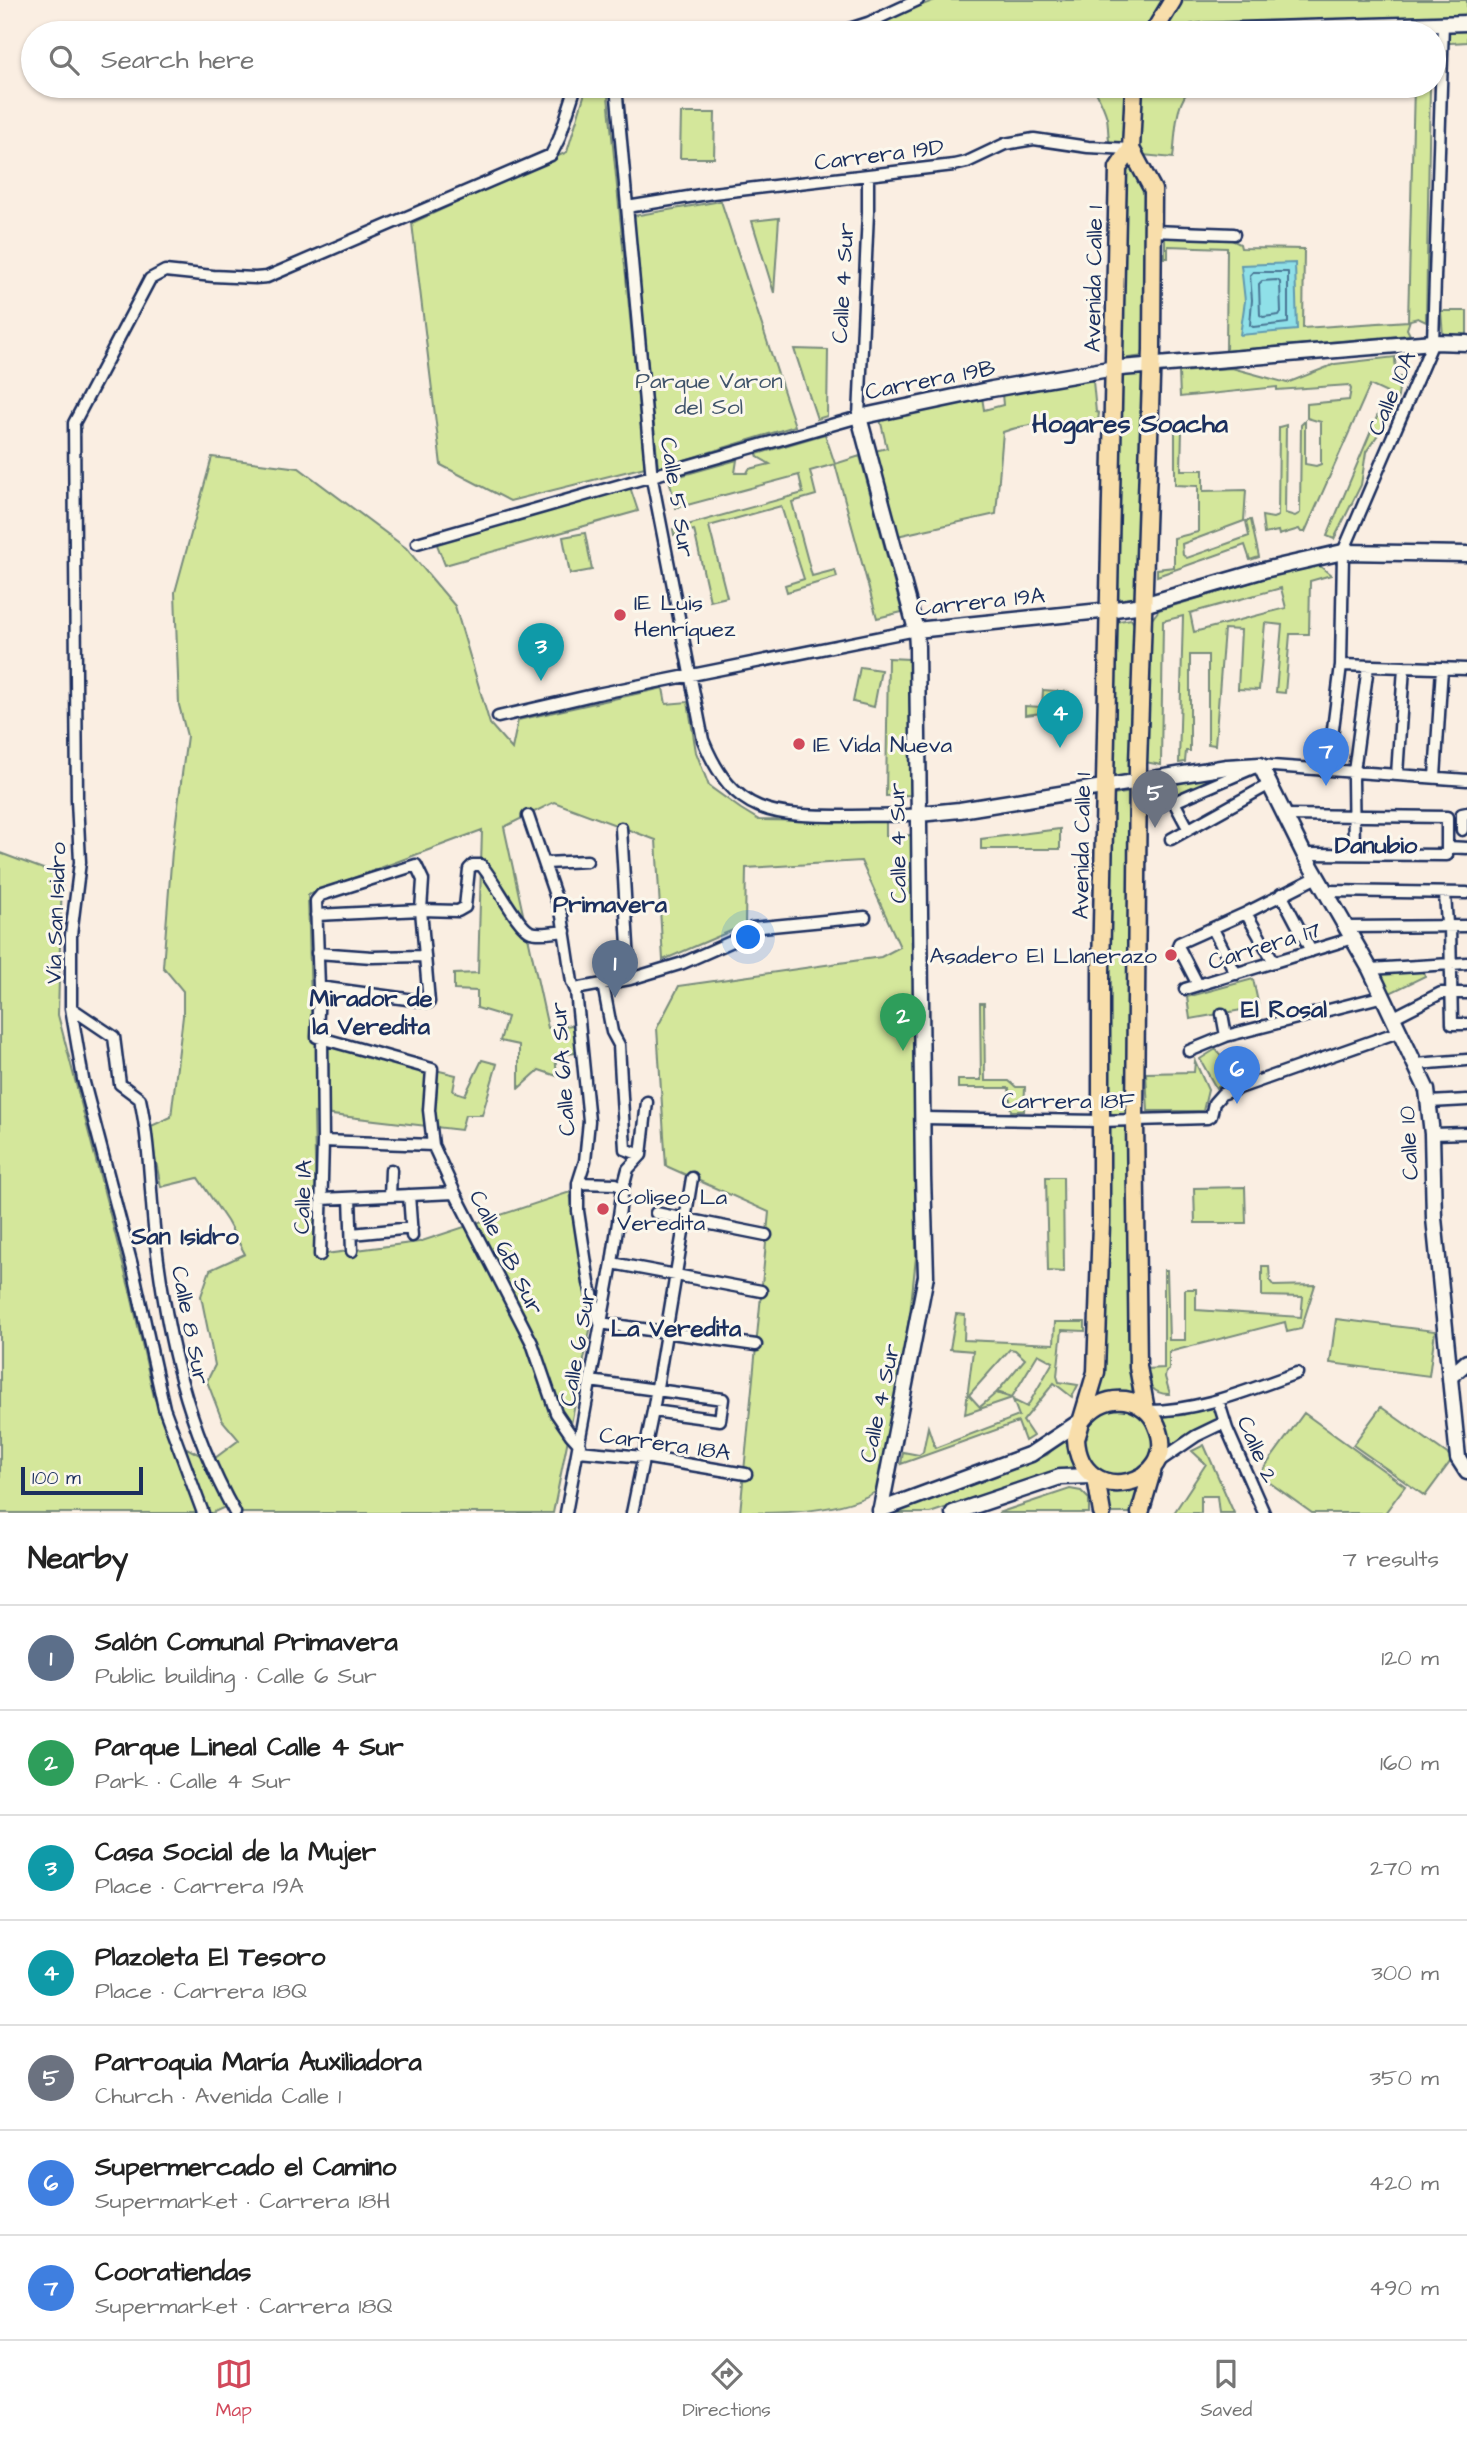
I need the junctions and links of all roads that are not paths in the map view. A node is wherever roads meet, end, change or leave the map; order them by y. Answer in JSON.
{"nodes":[{"id":1,"x":918,"y":0,"type":"edge"},
{"id":2,"x":1172,"y":0,"type":"edge"},
{"id":3,"x":872,"y":21,"type":"edge"},
{"id":4,"x":1160,"y":21,"type":"edge"},
{"id":5,"x":1446,"y":23,"type":"edge"},
{"id":6,"x":1467,"y":23,"type":"edge"},
{"id":7,"x":572,"y":98,"type":"edge"},
{"id":8,"x":617,"y":98,"type":"edge"},
{"id":9,"x":1133,"y":98,"type":"edge"},
{"id":10,"x":1441,"y":98,"type":"edge"},
{"id":11,"x":1131,"y":149,"type":"junction"},
{"id":12,"x":868,"y":176,"type":"junction"},
{"id":13,"x":627,"y":207,"type":"junction"},
{"id":14,"x":1152,"y":231,"type":"junction"},
{"id":15,"x":1234,"y":234,"type":"dead end"},
{"id":16,"x":1433,"y":342,"type":"junction"},
{"id":17,"x":1467,"y":343,"type":"edge"},
{"id":18,"x":1151,"y":364,"type":"junction"},
{"id":19,"x":1115,"y":368,"type":"junction"},
{"id":20,"x":859,"y":417,"type":"junction"},
{"id":21,"x":652,"y":476,"type":"junction"},
{"id":22,"x":417,"y":543,"type":"dead end"},
{"id":23,"x":1343,"y":552,"type":"junction"},
{"id":24,"x":1467,"y":554,"type":"edge"},
{"id":25,"x":1143,"y":605,"type":"junction"},
{"id":26,"x":1110,"y":610,"type":"junction"},
{"id":27,"x":916,"y":630,"type":"junction"},
{"id":28,"x":1341,"y":665,"type":"junction"},
{"id":29,"x":1368,"y":666,"type":"junction"},
{"id":30,"x":1404,"y":667,"type":"junction"},
{"id":31,"x":1442,"y":667,"type":"junction"},
{"id":32,"x":1467,"y":669,"type":"edge"},
{"id":33,"x":691,"y":676,"type":"junction"},
{"id":34,"x":498,"y":717,"type":"dead end"},
{"id":35,"x":1260,"y":765,"type":"junction"},
{"id":36,"x":1328,"y":769,"type":"junction"},
{"id":37,"x":1354,"y":772,"type":"junction"},
{"id":38,"x":1397,"y":775,"type":"junction"},
{"id":39,"x":1435,"y":777,"type":"junction"},
{"id":40,"x":1138,"y":780,"type":"junction"},
{"id":41,"x":1467,"y":780,"type":"edge"},
{"id":42,"x":1270,"y":784,"type":"junction"},
{"id":43,"x":1105,"y":786,"type":"junction"},
{"id":44,"x":1467,"y":813,"type":"edge"},
{"id":45,"x":919,"y":814,"type":"junction"},
{"id":46,"x":1285,"y":815,"type":"junction"},
{"id":47,"x":528,"y":816,"type":"dead end"},
{"id":48,"x":1353,"y":817,"type":"junction"},
{"id":49,"x":621,"y":828,"type":"dead end"},
{"id":50,"x":1188,"y":828,"type":"junction"},
{"id":51,"x":1465,"y":830,"type":"edge"},
{"id":52,"x":1447,"y":831,"type":"junction"},
{"id":53,"x":1171,"y":839,"type":"dead end"},
{"id":54,"x":1467,"y":848,"type":"edge"},
{"id":55,"x":1446,"y":851,"type":"junction"},
{"id":56,"x":1304,"y":853,"type":"junction"},
{"id":57,"x":1354,"y":853,"type":"junction"},
{"id":58,"x":587,"y":860,"type":"dead end"},
{"id":59,"x":545,"y":863,"type":"junction"},
{"id":60,"x":1317,"y":877,"type":"junction"},
{"id":61,"x":1326,"y":891,"type":"junction"},
{"id":62,"x":1467,"y":893,"type":"edge"},
{"id":63,"x":1281,"y":894,"type":"junction"},
{"id":64,"x":1444,"y":894,"type":"junction"},
{"id":65,"x":421,"y":910,"type":"junction"},
{"id":66,"x":1246,"y":913,"type":"junction"},
{"id":67,"x":316,"y":915,"type":"junction"},
{"id":68,"x":865,"y":917,"type":"dead end"},
{"id":69,"x":1467,"y":926,"type":"edge"},
{"id":70,"x":1450,"y":927,"type":"junction"},
{"id":71,"x":1213,"y":929,"type":"junction"},
{"id":72,"x":565,"y":932,"type":"junction"},
{"id":73,"x":1350,"y":933,"type":"junction"},
{"id":74,"x":1311,"y":951,"type":"junction"},
{"id":75,"x":317,"y":953,"type":"junction"},
{"id":76,"x":425,"y":956,"type":"junction"},
{"id":77,"x":1274,"y":962,"type":"junction"},
{"id":78,"x":1467,"y":962,"type":"edge"},
{"id":79,"x":1451,"y":964,"type":"junction"},
{"id":80,"x":1370,"y":968,"type":"junction"},
{"id":81,"x":1236,"y":974,"type":"junction"},
{"id":82,"x":630,"y":979,"type":"junction"},
{"id":83,"x":603,"y":984,"type":"junction"},
{"id":84,"x":1198,"y":985,"type":"junction"},
{"id":85,"x":319,"y":987,"type":"junction"},
{"id":86,"x":575,"y":989,"type":"junction"},
{"id":87,"x":1185,"y":989,"type":"dead end"},
{"id":88,"x":1467,"y":993,"type":"edge"},
{"id":89,"x":1452,"y":994,"type":"junction"},
{"id":90,"x":1384,"y":996,"type":"junction"},
{"id":91,"x":71,"y":1008,"type":"junction"},
{"id":92,"x":1222,"y":1014,"type":"dead end"},
{"id":93,"x":1394,"y":1017,"type":"junction"},
{"id":94,"x":1467,"y":1024,"type":"edge"},
{"id":95,"x":1401,"y":1031,"type":"junction"},
{"id":96,"x":1226,"y":1035,"type":"junction"},
{"id":97,"x":320,"y":1037,"type":"junction"},
{"id":98,"x":1189,"y":1051,"type":"dead end"},
{"id":99,"x":1467,"y":1060,"type":"edge"},
{"id":100,"x":1416,"y":1064,"type":"junction"},
{"id":101,"x":1467,"y":1100,"type":"edge"},
{"id":102,"x":647,"y":1102,"type":"dead end"},
{"id":103,"x":1430,"y":1102,"type":"junction"},
{"id":104,"x":924,"y":1118,"type":"junction"},
{"id":105,"x":1135,"y":1120,"type":"junction"},
{"id":106,"x":1100,"y":1121,"type":"junction"},
{"id":107,"x":1467,"y":1133,"type":"edge"},
{"id":108,"x":1432,"y":1134,"type":"junction"},
{"id":109,"x":323,"y":1140,"type":"junction"},
{"id":110,"x":433,"y":1145,"type":"junction"},
{"id":111,"x":641,"y":1156,"type":"junction"},
{"id":112,"x":391,"y":1170,"type":"dead end"},
{"id":113,"x":692,"y":1178,"type":"dead end"},
{"id":114,"x":579,"y":1183,"type":"junction"},
{"id":115,"x":623,"y":1188,"type":"junction"},
{"id":116,"x":455,"y":1193,"type":"junction"},
{"id":117,"x":390,"y":1195,"type":"junction"},
{"id":118,"x":409,"y":1195,"type":"junction"},
{"id":119,"x":350,"y":1198,"type":"junction"},
{"id":120,"x":321,"y":1199,"type":"junction"},
{"id":121,"x":656,"y":1213,"type":"dead end"},
{"id":122,"x":685,"y":1220,"type":"junction"},
{"id":123,"x":352,"y":1234,"type":"junction"},
{"id":124,"x":766,"y":1235,"type":"dead end"},
{"id":125,"x":352,"y":1251,"type":"dead end"},
{"id":126,"x":320,"y":1255,"type":"dead end"},
{"id":127,"x":612,"y":1264,"type":"junction"},
{"id":128,"x":675,"y":1275,"type":"junction"},
{"id":129,"x":761,"y":1291,"type":"dead end"},
{"id":130,"x":600,"y":1323,"type":"junction"},
{"id":131,"x":667,"y":1333,"type":"junction"},
{"id":132,"x":756,"y":1345,"type":"dead end"},
{"id":133,"x":1467,"y":1362,"type":"edge"},
{"id":134,"x":1297,"y":1373,"type":"dead end"},
{"id":135,"x":1451,"y":1376,"type":"junction"},
{"id":136,"x":590,"y":1381,"type":"junction"},
{"id":137,"x":657,"y":1390,"type":"junction"},
{"id":138,"x":1218,"y":1400,"type":"junction"},
{"id":139,"x":653,"y":1410,"type":"junction"},
{"id":140,"x":1147,"y":1410,"type":"junction"},
{"id":141,"x":1082,"y":1420,"type":"junction"},
{"id":142,"x":1225,"y":1423,"type":"junction"},
{"id":143,"x":580,"y":1448,"type":"junction"},
{"id":144,"x":643,"y":1457,"type":"junction"},
{"id":145,"x":1154,"y":1465,"type":"junction"},
{"id":146,"x":1467,"y":1472,"type":"edge"},
{"id":147,"x":746,"y":1474,"type":"dead end"},
{"id":148,"x":1095,"y":1477,"type":"junction"},
{"id":149,"x":232,"y":1511,"type":"edge"},
{"id":150,"x":877,"y":1512,"type":"edge"},
{"id":151,"x":203,"y":1513,"type":"edge"},
{"id":152,"x":566,"y":1513,"type":"edge"},
{"id":153,"x":632,"y":1513,"type":"edge"},
{"id":154,"x":953,"y":1513,"type":"edge"},
{"id":155,"x":1101,"y":1513,"type":"edge"},
{"id":156,"x":1140,"y":1513,"type":"edge"},
{"id":157,"x":1264,"y":1513,"type":"edge"}],
"edges":[{"from":1,"to":3,"type":"street"},
{"from":2,"to":4,"type":"main road"},
{"from":5,"to":6,"type":"street"},
{"from":7,"to":91,"type":"street","name":"Vía San Isidro"},
{"from":8,"to":13,"type":"street","name":"Calle 5 Sur"},
{"from":9,"to":11,"type":"main road","name":"Avenida Calle 1"},
{"from":10,"to":16,"type":"street","name":"Calle 10A"},
{"from":11,"to":12,"type":"street","name":"Carrera 19D"},
{"from":11,"to":14,"type":"main road"},
{"from":11,"to":19,"type":"main road","name":"Avenida Calle 1"},
{"from":12,"to":13,"type":"street","name":"Carrera 19D"},
{"from":12,"to":20,"type":"street","name":"Calle 4 Sur"},
{"from":13,"to":21,"type":"street","name":"Calle 5 Sur"},
{"from":14,"to":15,"type":"street"},
{"from":14,"to":18,"type":"main road"},
{"from":16,"to":17,"type":"street","name":"Carrera 19B"},
{"from":16,"to":18,"type":"street","name":"Carrera 19B"},
{"from":16,"to":23,"type":"street","name":"Calle 10A"},
{"from":18,"to":19,"type":"street","name":"Carrera 19B"},
{"from":18,"to":25,"type":"main road"},
{"from":19,"to":20,"type":"street","name":"Carrera 19B"},
{"from":19,"to":26,"type":"main road","name":"Avenida Calle 1"},
{"from":20,"to":21,"type":"street","name":"Carrera 19B"},
{"from":20,"to":27,"type":"street","name":"Calle 4 Sur"},
{"from":21,"to":22,"type":"street","name":"Carrera 19B"},
{"from":21,"to":33,"type":"street","name":"Calle 5 Sur"},
{"from":23,"to":24,"type":"street","name":"Carrera 19A"},
{"from":23,"to":25,"type":"street","name":"Carrera 19A"},
{"from":23,"to":28,"type":"street","name":"Calle 10A"},
{"from":25,"to":26,"type":"street","name":"Carrera 19A"},
{"from":25,"to":40,"type":"main road"},
{"from":26,"to":27,"type":"street","name":"Carrera 19A"},
{"from":26,"to":43,"type":"main road","name":"Avenida Calle 1"},
{"from":27,"to":33,"type":"street","name":"Carrera 19A"},
{"from":27,"to":45,"type":"street","name":"Calle 4 Sur"},
{"from":28,"to":29,"type":"street"},
{"from":28,"to":36,"type":"street","name":"Calle 10A"},
{"from":29,"to":30,"type":"street"},
{"from":29,"to":37,"type":"street"},
{"from":30,"to":31,"type":"street"},
{"from":30,"to":38,"type":"street"},
{"from":31,"to":32,"type":"street"},
{"from":31,"to":39,"type":"street"},
{"from":33,"to":34,"type":"street","name":"Carrera 19A"},
{"from":33,"to":45,"type":"street","name":"Calle 5 Sur"},
{"from":35,"to":36,"type":"street"},
{"from":35,"to":40,"type":"street"},
{"from":35,"to":42,"type":"street","name":"Calle 10"},
{"from":35,"to":50,"type":"street"},
{"from":36,"to":37,"type":"street"},
{"from":37,"to":38,"type":"street"},
{"from":37,"to":48,"type":"street"},
{"from":38,"to":39,"type":"street"},
{"from":39,"to":41,"type":"street"},
{"from":40,"to":43,"type":"street"},
{"from":40,"to":105,"type":"main road"},
{"from":42,"to":46,"type":"street","name":"Calle 10"},
{"from":42,"to":50,"type":"street"},
{"from":43,"to":45,"type":"street"},
{"from":43,"to":106,"type":"main road","name":"Avenida Calle 1"},
{"from":44,"to":51,"type":"street"},
{"from":45,"to":104,"type":"street","name":"Calle 4 Sur"},
{"from":46,"to":48,"type":"street"},
{"from":46,"to":56,"type":"street","name":"Calle 10"},
{"from":47,"to":59,"type":"street","name":"Calle 6A Sur"},
{"from":48,"to":52,"type":"street"},
{"from":48,"to":57,"type":"street"},
{"from":49,"to":82,"type":"street"},
{"from":50,"to":53,"type":"street"},
{"from":51,"to":52,"type":"street"},
{"from":52,"to":55,"type":"street"},
{"from":54,"to":55,"type":"street"},
{"from":55,"to":57,"type":"street"},
{"from":56,"to":57,"type":"street"},
{"from":56,"to":60,"type":"street","name":"Calle 10"},
{"from":58,"to":59,"type":"street"},
{"from":59,"to":72,"type":"street","name":"Calle 6A Sur"},
{"from":60,"to":61,"type":"street","name":"Calle 10"},
{"from":60,"to":63,"type":"street"},
{"from":61,"to":64,"type":"street"},
{"from":61,"to":73,"type":"street","name":"Calle 10"},
{"from":62,"to":64,"type":"street"},
{"from":63,"to":66,"type":"street"},
{"from":63,"to":74,"type":"street"},
{"from":64,"to":70,"type":"street"},
{"from":65,"to":67,"type":"street"},
{"from":65,"to":67,"type":"street","name":"Calle 1A"},
{"from":65,"to":72,"type":"street"},
{"from":65,"to":76,"type":"street"},
{"from":66,"to":71,"type":"street"},
{"from":66,"to":77,"type":"street"},
{"from":67,"to":75,"type":"street","name":"Calle 1A"},
{"from":68,"to":82,"type":"street"},
{"from":69,"to":70,"type":"street","name":"Carrera 17"},
{"from":70,"to":73,"type":"street","name":"Carrera 17"},
{"from":70,"to":79,"type":"street"},
{"from":71,"to":81,"type":"street"},
{"from":71,"to":84,"type":"street"},
{"from":72,"to":86,"type":"street","name":"Calle 6A Sur"},
{"from":73,"to":74,"type":"street","name":"Carrera 17"},
{"from":73,"to":80,"type":"street","name":"Calle 10"},
{"from":74,"to":77,"type":"street","name":"Carrera 17"},
{"from":75,"to":76,"type":"street"},
{"from":75,"to":85,"type":"street","name":"Calle 1A"},
{"from":76,"to":85,"type":"street"},
{"from":77,"to":81,"type":"street","name":"Carrera 17"},
{"from":78,"to":79,"type":"street"},
{"from":79,"to":80,"type":"street"},
{"from":79,"to":89,"type":"street"},
{"from":80,"to":90,"type":"street","name":"Calle 10"},
{"from":81,"to":84,"type":"street","name":"Carrera 17"},
{"from":82,"to":83,"type":"street"},
{"from":83,"to":86,"type":"street"},
{"from":83,"to":111,"type":"street"},
{"from":84,"to":87,"type":"street","name":"Carrera 17"},
{"from":85,"to":97,"type":"street","name":"Calle 1A"},
{"from":86,"to":114,"type":"street","name":"Calle 6A Sur"},
{"from":88,"to":89,"type":"street"},
{"from":89,"to":93,"type":"street"},
{"from":89,"to":94,"type":"street"},
{"from":90,"to":93,"type":"street","name":"Calle 10"},
{"from":90,"to":96,"type":"street"},
{"from":91,"to":149,"type":"street","name":"Calle 8 Sur"},
{"from":91,"to":151,"type":"street","name":"Vía San Isidro"},
{"from":92,"to":96,"type":"street"},
{"from":93,"to":95,"type":"street","name":"Calle 10"},
{"from":95,"to":100,"type":"street","name":"Calle 10"},
{"from":95,"to":105,"type":"street","name":"Carrera 18F"},
{"from":96,"to":98,"type":"street"},
{"from":97,"to":109,"type":"street","name":"Calle 1A"},
{"from":97,"to":110,"type":"street","name":"Calle 6B Sur"},
{"from":99,"to":100,"type":"street"},
{"from":100,"to":103,"type":"street","name":"Calle 10"},
{"from":101,"to":103,"type":"street"},
{"from":102,"to":111,"type":"street"},
{"from":103,"to":108,"type":"street","name":"Calle 10"},
{"from":104,"to":106,"type":"street","name":"Carrera 18F"},
{"from":104,"to":150,"type":"street","name":"Calle 4 Sur"},
{"from":105,"to":106,"type":"street","name":"Carrera 18F"},
{"from":105,"to":140,"type":"main road"},
{"from":106,"to":141,"type":"main road","name":"Avenida Calle 1"},
{"from":107,"to":108,"type":"street"},
{"from":108,"to":135,"type":"street","name":"Calle 10"},
{"from":109,"to":110,"type":"street"},
{"from":109,"to":120,"type":"street","name":"Calle 1A"},
{"from":110,"to":116,"type":"street","name":"Calle 6B Sur"},
{"from":111,"to":115,"type":"street","name":"Calle 6 Sur"},
{"from":112,"to":117,"type":"street"},
{"from":113,"to":122,"type":"street"},
{"from":114,"to":115,"type":"street"},
{"from":114,"to":130,"type":"street","name":"Calle 6A Sur"},
{"from":115,"to":127,"type":"street","name":"Calle 6 Sur"},
{"from":116,"to":118,"type":"street"},
{"from":116,"to":143,"type":"street","name":"Calle 6B Sur"},
{"from":117,"to":118,"type":"street"},
{"from":117,"to":119,"type":"street"},
{"from":118,"to":123,"type":"street"},
{"from":119,"to":120,"type":"street"},
{"from":119,"to":123,"type":"street"},
{"from":120,"to":126,"type":"street","name":"Calle 1A"},
{"from":121,"to":122,"type":"street"},
{"from":122,"to":124,"type":"street"},
{"from":122,"to":128,"type":"street"},
{"from":123,"to":125,"type":"street"},
{"from":127,"to":128,"type":"street"},
{"from":127,"to":130,"type":"street","name":"Calle 6 Sur"},
{"from":128,"to":129,"type":"street"},
{"from":128,"to":131,"type":"street"},
{"from":130,"to":131,"type":"street"},
{"from":130,"to":136,"type":"street","name":"Calle 6 Sur"},
{"from":131,"to":132,"type":"street"},
{"from":131,"to":137,"type":"street"},
{"from":133,"to":135,"type":"street"},
{"from":134,"to":138,"type":"street"},
{"from":135,"to":146,"type":"street","name":"Calle 10"},
{"from":136,"to":137,"type":"street"},
{"from":136,"to":143,"type":"street","name":"Calle 6 Sur"},
{"from":137,"to":139,"type":"street"},
{"from":137,"to":139,"type":"street"},
{"from":138,"to":140,"type":"street"},
{"from":138,"to":142,"type":"street","name":"Calle 2"},
{"from":139,"to":144,"type":"street"},
{"from":140,"to":141,"type":"main road"},
{"from":140,"to":145,"type":"main road"},
{"from":141,"to":148,"type":"main road"},
{"from":141,"to":150,"type":"street"},
{"from":142,"to":145,"type":"street"},
{"from":142,"to":157,"type":"street","name":"Calle 2"},
{"from":143,"to":144,"type":"street","name":"Carrera 18A"},
{"from":143,"to":152,"type":"street","name":"Calle 6 Sur"},
{"from":144,"to":147,"type":"street","name":"Carrera 18A"},
{"from":144,"to":153,"type":"street"},
{"from":145,"to":148,"type":"main road"},
{"from":145,"to":156,"type":"main road"},
{"from":148,"to":154,"type":"street"},
{"from":148,"to":155,"type":"main road"}]}
